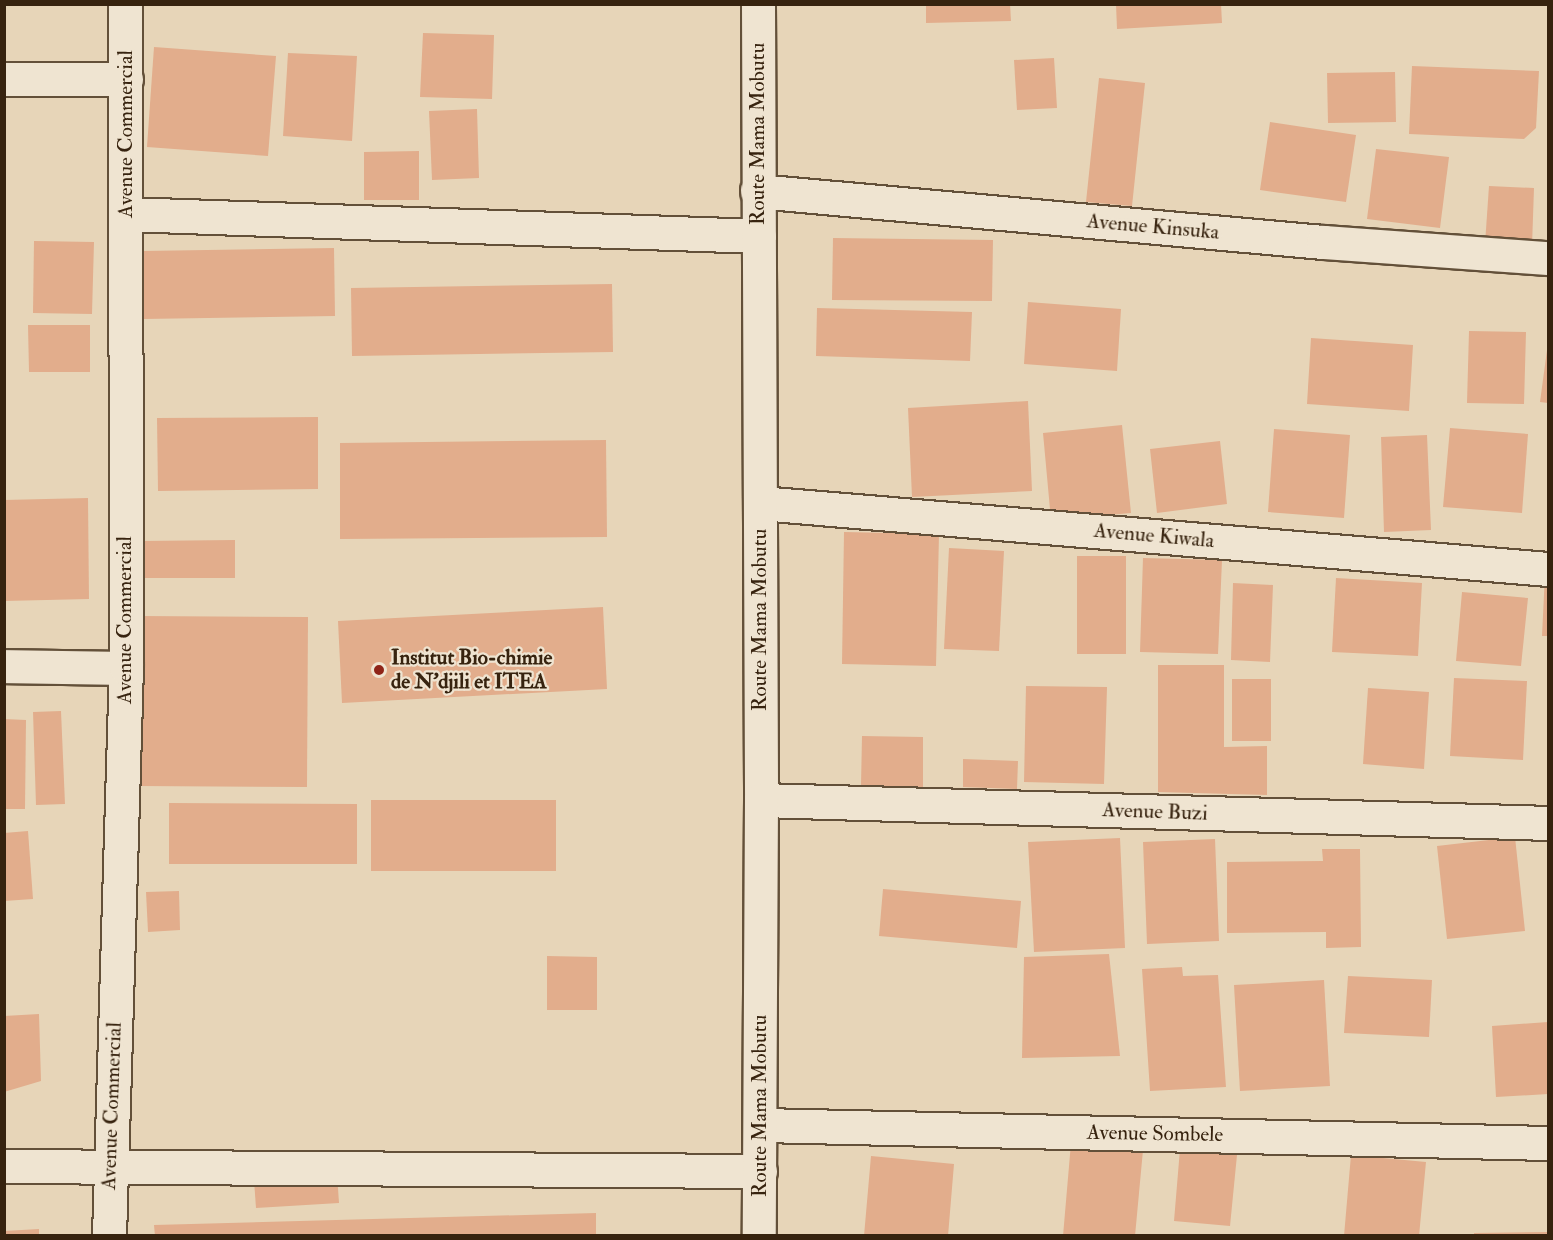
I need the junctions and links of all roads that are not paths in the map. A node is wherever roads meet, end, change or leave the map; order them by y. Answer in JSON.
{"nodes":[{"id":1,"x":125,"y":4,"type":"edge"},
{"id":2,"x":758,"y":4,"type":"edge"},
{"id":3,"x":4,"y":79,"type":"edge"},
{"id":4,"x":126,"y":79,"type":"junction"},
{"id":5,"x":757,"y":191,"type":"junction"},
{"id":6,"x":126,"y":214,"type":"junction"},
{"id":7,"x":759,"y":236,"type":"junction"},
{"id":8,"x":1548,"y":258,"type":"edge"},
{"id":9,"x":760,"y":503,"type":"junction"},
{"id":10,"x":1548,"y":569,"type":"edge"},
{"id":11,"x":4,"y":666,"type":"edge"},
{"id":12,"x":126,"y":668,"type":"junction"},
{"id":13,"x":761,"y":800,"type":"junction"},
{"id":14,"x":1548,"y":823,"type":"edge"},
{"id":15,"x":761,"y":1125,"type":"junction"},
{"id":16,"x":1548,"y":1143,"type":"edge"},
{"id":17,"x":110,"y":1165,"type":"junction"},
{"id":18,"x":4,"y":1166,"type":"edge"},
{"id":19,"x":760,"y":1171,"type":"junction"},
{"id":20,"x":109,"y":1236,"type":"edge"},
{"id":21,"x":759,"y":1236,"type":"edge"}],
"edges":[{"from":1,"to":4,"type":"street","name":"Avenue Commercial"},
{"from":2,"to":5,"type":"street","name":"Route Mama Mobutu"},
{"from":3,"to":4,"type":"street"},
{"from":4,"to":6,"type":"street","name":"Avenue Commercial"},
{"from":5,"to":7,"type":"street","name":"Route Mama Mobutu"},
{"from":5,"to":8,"type":"street","name":"Avenue Kinsuka"},
{"from":6,"to":7,"type":"street"},
{"from":6,"to":12,"type":"street","name":"Avenue Commercial"},
{"from":7,"to":9,"type":"street","name":"Route Mama Mobutu"},
{"from":9,"to":10,"type":"street","name":"Avenue Kiwala"},
{"from":9,"to":13,"type":"street","name":"Route Mama Mobutu"},
{"from":11,"to":12,"type":"street"},
{"from":12,"to":17,"type":"street","name":"Avenue Commercial"},
{"from":13,"to":14,"type":"street","name":"Avenue Buzi"},
{"from":13,"to":15,"type":"street","name":"Route Mama Mobutu"},
{"from":15,"to":16,"type":"street","name":"Avenue Sombele"},
{"from":15,"to":19,"type":"street","name":"Route Mama Mobutu"},
{"from":17,"to":18,"type":"street"},
{"from":17,"to":19,"type":"street"},
{"from":17,"to":20,"type":"street","name":"Avenue Commercial"},
{"from":19,"to":21,"type":"street","name":"Route Mama Mobutu"}]}
